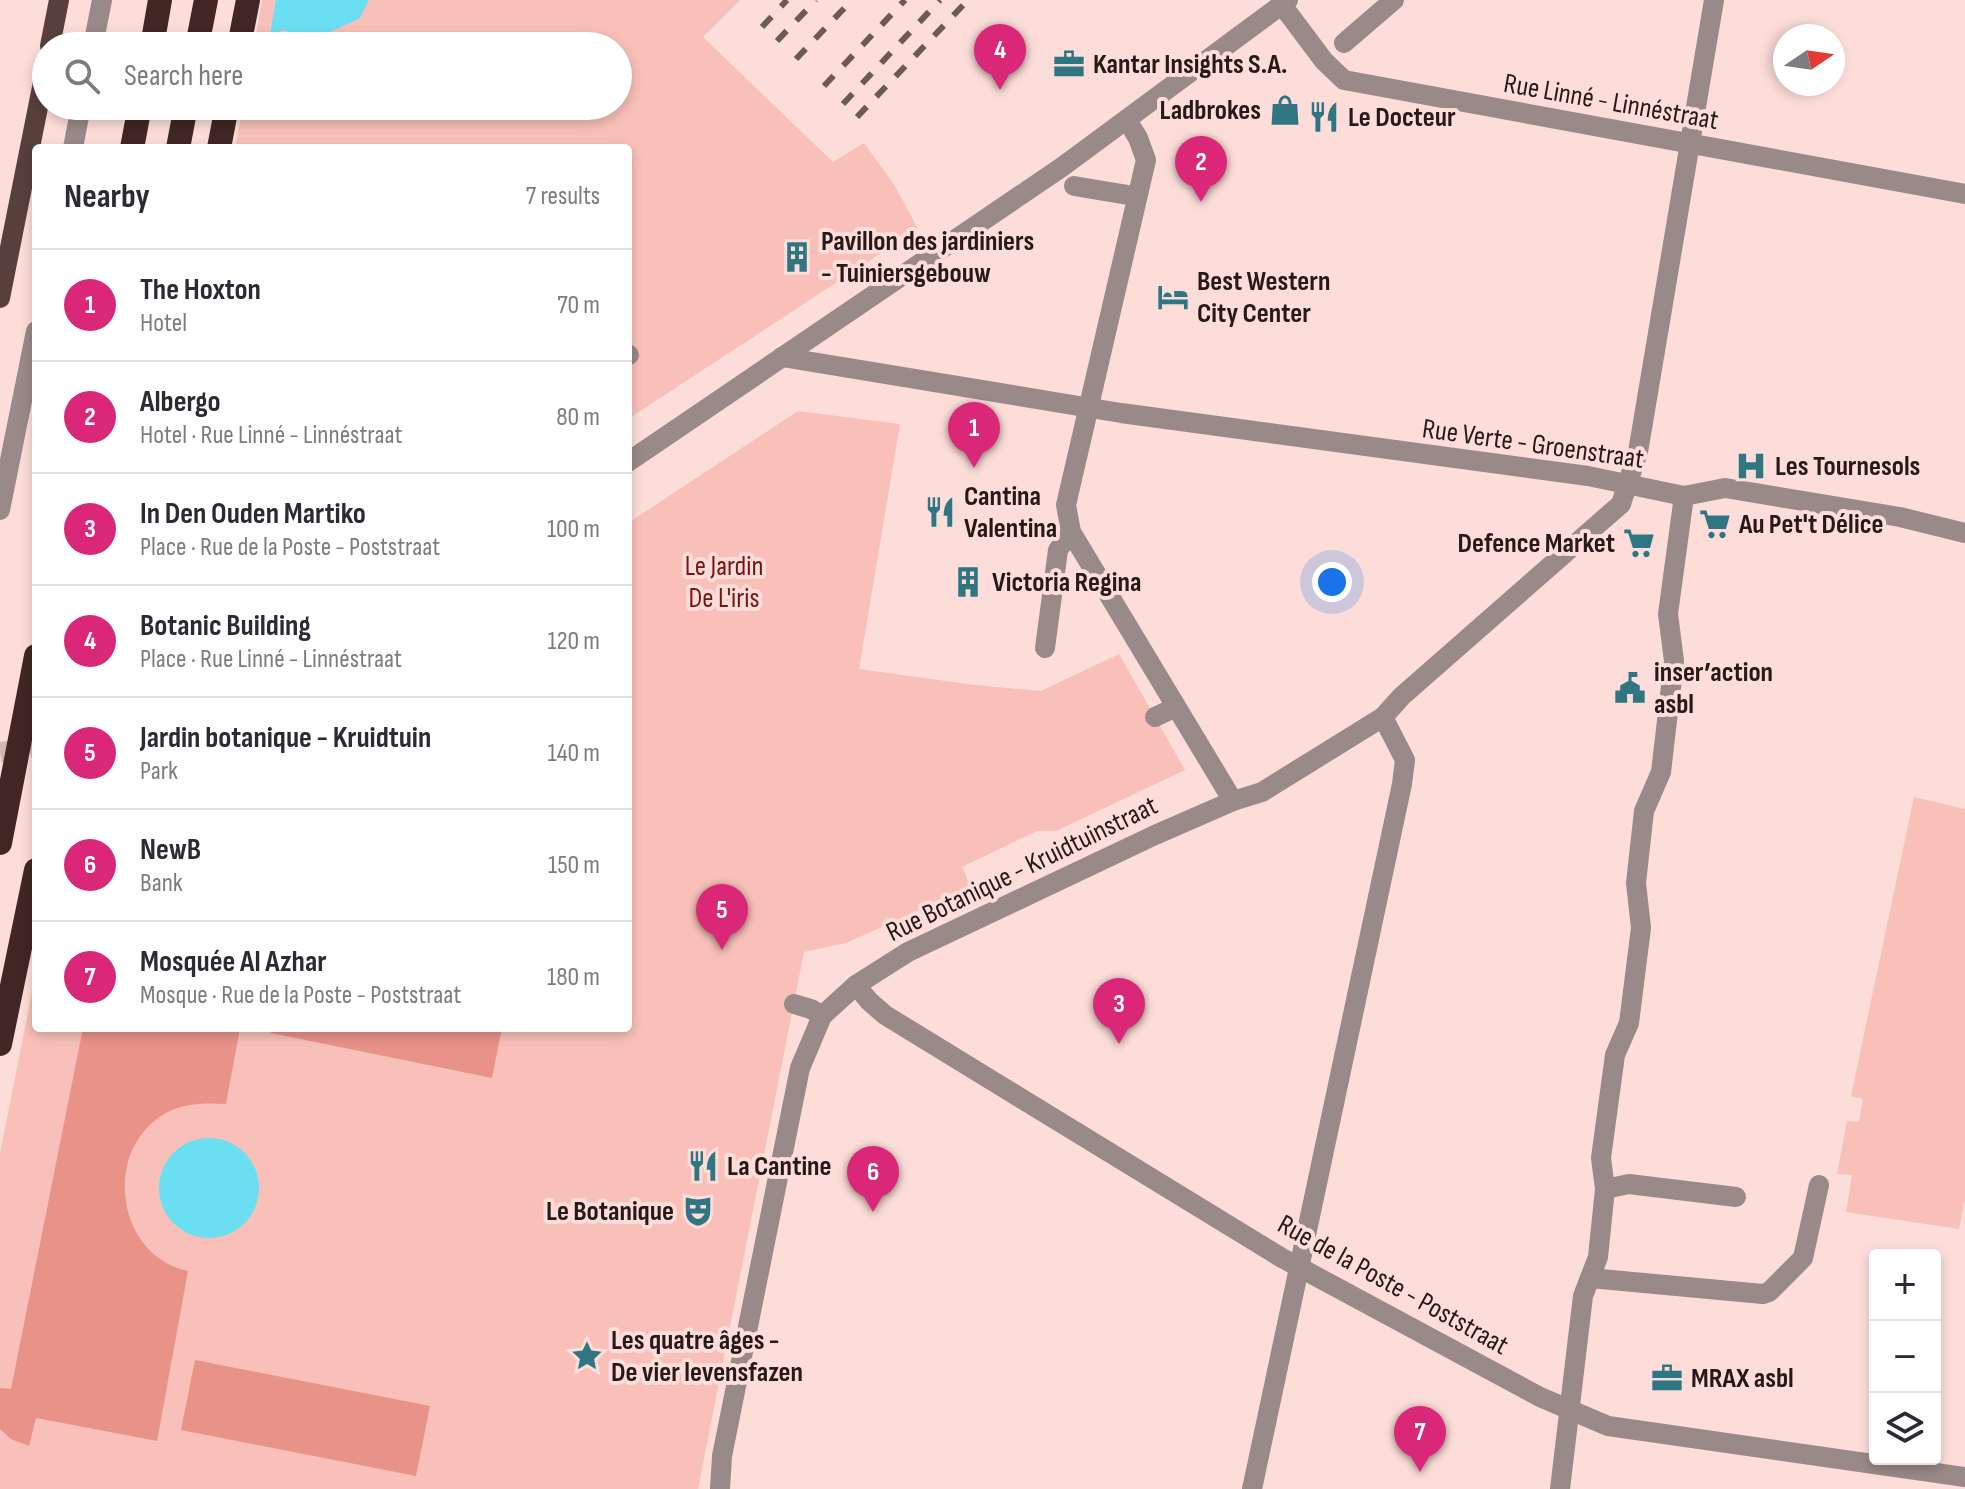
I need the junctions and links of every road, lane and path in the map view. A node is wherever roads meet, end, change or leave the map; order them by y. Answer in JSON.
{"nodes":[{"id":1,"x":59,"y":0,"type":"edge"},
{"id":2,"x":102,"y":0,"type":"edge"},
{"id":3,"x":160,"y":0,"type":"edge"},
{"id":4,"x":206,"y":0,"type":"edge"},
{"id":5,"x":248,"y":0,"type":"edge"},
{"id":6,"x":1394,"y":0,"type":"edge"},
{"id":7,"x":1714,"y":0,"type":"edge"},
{"id":8,"x":1285,"y":2,"type":"edge"},
{"id":9,"x":53,"y":32,"type":"edge"},
{"id":10,"x":96,"y":32,"type":"edge"},
{"id":11,"x":154,"y":32,"type":"edge"},
{"id":12,"x":200,"y":32,"type":"edge"},
{"id":13,"x":242,"y":32,"type":"edge"},
{"id":14,"x":1344,"y":43,"type":"dead end"},
{"id":15,"x":35,"y":120,"type":"edge"},
{"id":16,"x":78,"y":120,"type":"edge"},
{"id":17,"x":137,"y":120,"type":"edge"},
{"id":18,"x":183,"y":120,"type":"edge"},
{"id":19,"x":224,"y":120,"type":"edge"},
{"id":20,"x":1127,"y":120,"type":"junction"},
{"id":21,"x":74,"y":144,"type":"edge"},
{"id":22,"x":133,"y":144,"type":"edge"},
{"id":23,"x":179,"y":144,"type":"edge"},
{"id":24,"x":220,"y":144,"type":"edge"},
{"id":25,"x":1690,"y":145,"type":"junction"},
{"id":26,"x":1074,"y":186,"type":"dead end"},
{"id":27,"x":1965,"y":194,"type":"edge"},
{"id":28,"x":1128,"y":195,"type":"dead end"},
{"id":29,"x":0,"y":298,"type":"edge"},
{"id":30,"x":32,"y":351,"type":"edge"},
{"id":31,"x":782,"y":357,"type":"junction"},
{"id":32,"x":1090,"y":408,"type":"junction"},
{"id":33,"x":632,"y":459,"type":"edge"},
{"id":34,"x":1629,"y":485,"type":"junction"},
{"id":35,"x":1684,"y":496,"type":"junction"},
{"id":36,"x":0,"y":510,"type":"edge"},
{"id":37,"x":1071,"y":532,"type":"junction"},
{"id":38,"x":1965,"y":533,"type":"edge"},
{"id":39,"x":1045,"y":648,"type":"dead end"},
{"id":40,"x":32,"y":677,"type":"edge"},
{"id":41,"x":1176,"y":707,"type":"junction"},
{"id":42,"x":1155,"y":717,"type":"dead end"},
{"id":43,"x":1383,"y":717,"type":"junction"},
{"id":44,"x":1233,"y":801,"type":"junction"},
{"id":45,"x":0,"y":843,"type":"edge"},
{"id":46,"x":32,"y":889,"type":"edge"},
{"id":47,"x":856,"y":985,"type":"junction"},
{"id":48,"x":794,"y":1004,"type":"dead end"},
{"id":49,"x":822,"y":1016,"type":"junction"},
{"id":50,"x":0,"y":1044,"type":"edge"},
{"id":51,"x":1819,"y":1185,"type":"dead end"},
{"id":52,"x":1605,"y":1189,"type":"junction"},
{"id":53,"x":1736,"y":1197,"type":"dead end"},
{"id":54,"x":1298,"y":1266,"type":"junction"},
{"id":55,"x":1590,"y":1278,"type":"junction"},
{"id":56,"x":1569,"y":1409,"type":"junction"},
{"id":57,"x":1965,"y":1477,"type":"edge"},
{"id":58,"x":720,"y":1489,"type":"edge"},
{"id":59,"x":1252,"y":1489,"type":"edge"},
{"id":60,"x":1560,"y":1489,"type":"edge"}],
"edges":[{"from":1,"to":9,"type":"main road"},
{"from":2,"to":10,"type":"street"},
{"from":3,"to":11,"type":"highway"},
{"from":4,"to":12,"type":"highway"},
{"from":5,"to":13,"type":"highway"},
{"from":6,"to":14,"type":"street"},
{"from":7,"to":25,"type":"street"},
{"from":8,"to":20,"type":"street"},
{"from":8,"to":25,"type":"street","name":"Rue Linné - Linnéstraat"},
{"from":15,"to":29,"type":"main road"},
{"from":16,"to":21,"type":"street"},
{"from":17,"to":22,"type":"highway"},
{"from":18,"to":23,"type":"highway"},
{"from":19,"to":24,"type":"highway"},
{"from":20,"to":31,"type":"street"},
{"from":20,"to":32,"type":"street"},
{"from":25,"to":27,"type":"street","name":"Rue Linné - Linnéstraat"},
{"from":25,"to":34,"type":"street"},
{"from":26,"to":28,"type":"street"},
{"from":30,"to":36,"type":"street"},
{"from":31,"to":32,"type":"street","name":"Rue Verte - Groenstraat"},
{"from":31,"to":33,"type":"street"},
{"from":32,"to":34,"type":"street","name":"Rue Verte - Groenstraat"},
{"from":32,"to":37,"type":"street"},
{"from":34,"to":35,"type":"street","name":"Rue Verte - Groenstraat"},
{"from":34,"to":43,"type":"street","name":"Rue Botanique - Kruidtuinstraat"},
{"from":35,"to":38,"type":"street","name":"Rue Verte - Groenstraat"},
{"from":35,"to":52,"type":"street"},
{"from":37,"to":39,"type":"street"},
{"from":37,"to":41,"type":"street"},
{"from":40,"to":45,"type":"highway"},
{"from":41,"to":42,"type":"street"},
{"from":41,"to":44,"type":"street"},
{"from":43,"to":44,"type":"street","name":"Rue Botanique - Kruidtuinstraat"},
{"from":43,"to":54,"type":"street"},
{"from":44,"to":47,"type":"street","name":"Rue Botanique - Kruidtuinstraat"},
{"from":46,"to":50,"type":"highway"},
{"from":47,"to":49,"type":"street","name":"Rue Botanique - Kruidtuinstraat"},
{"from":47,"to":54,"type":"street","name":"Rue de la Poste - Poststraat"},
{"from":48,"to":49,"type":"street"},
{"from":49,"to":58,"type":"street","name":"Rue Botanique - Kruidtuinstraat"},
{"from":51,"to":55,"type":"street"},
{"from":52,"to":53,"type":"street"},
{"from":52,"to":55,"type":"street"},
{"from":54,"to":56,"type":"street","name":"Rue de la Poste - Poststraat"},
{"from":54,"to":59,"type":"street"},
{"from":55,"to":56,"type":"street"},
{"from":56,"to":57,"type":"street","name":"Rue de la Poste - Poststraat"},
{"from":56,"to":60,"type":"street"}]}
